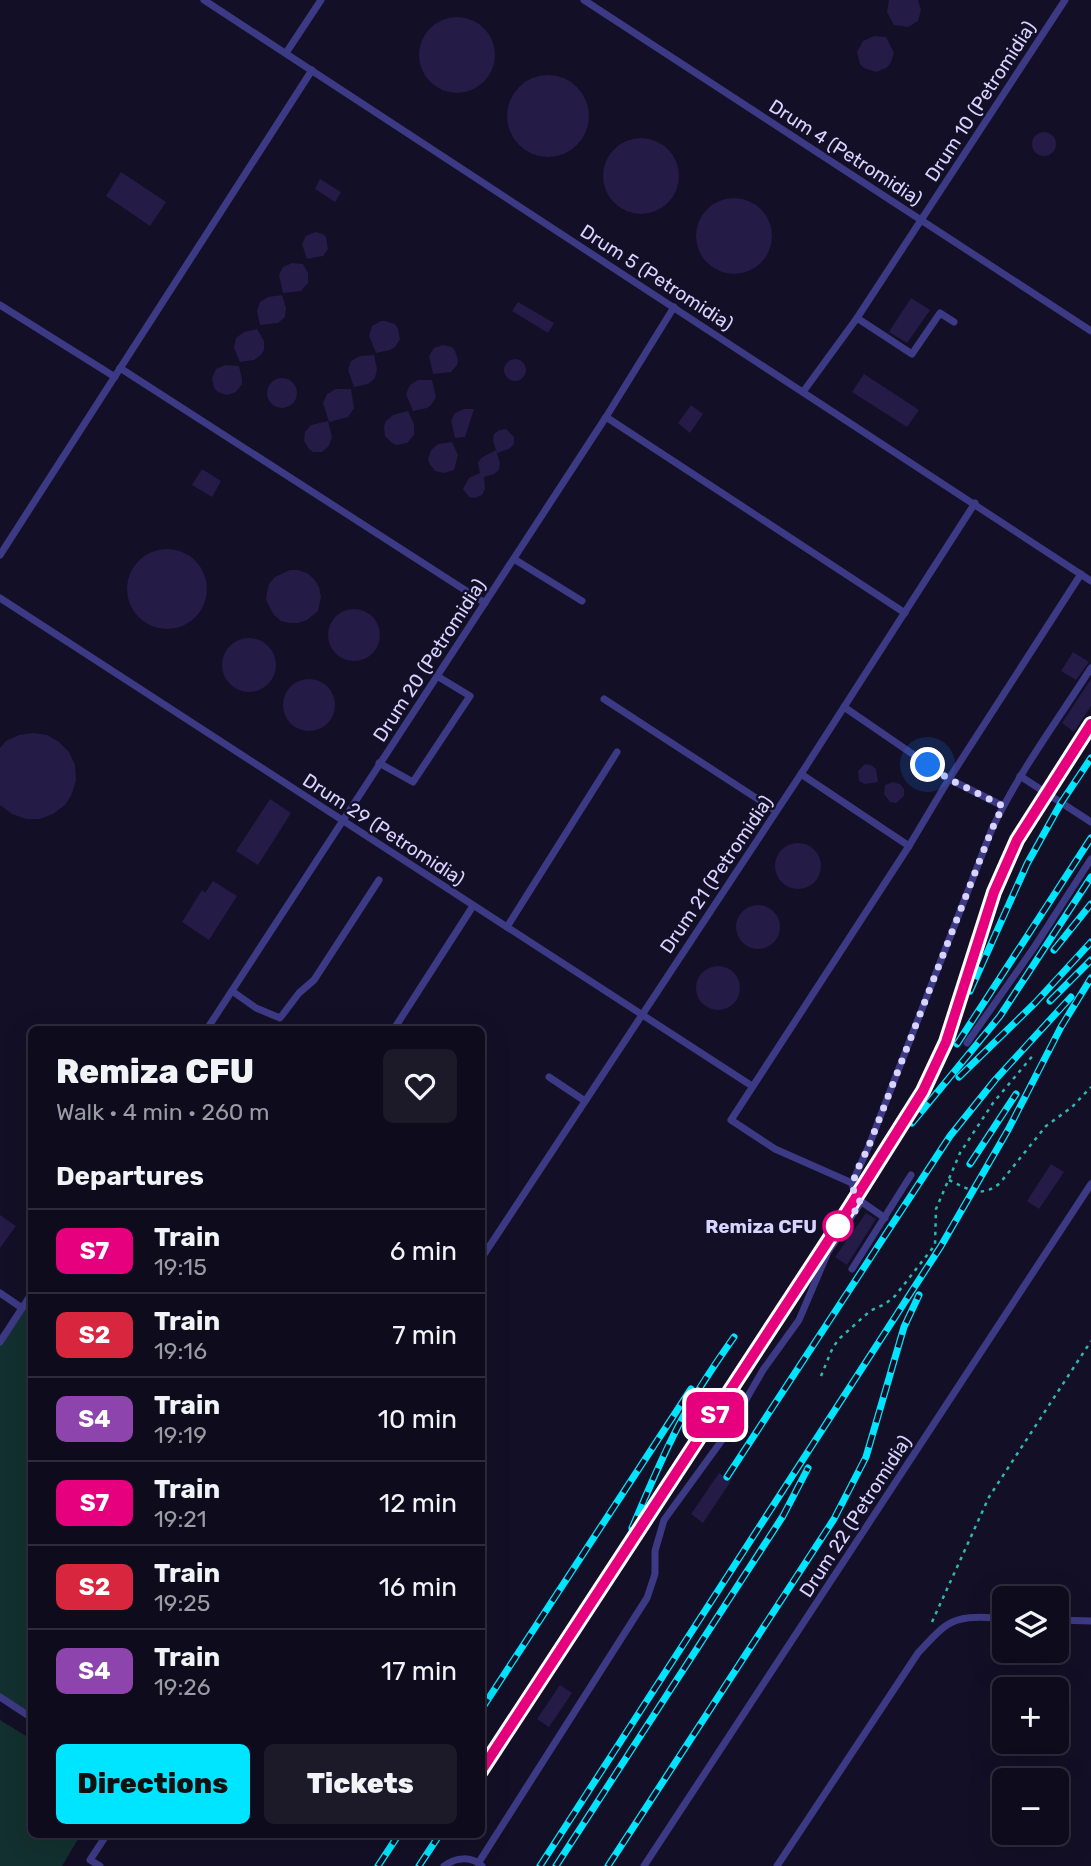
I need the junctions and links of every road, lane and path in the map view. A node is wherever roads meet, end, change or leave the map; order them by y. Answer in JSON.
{"nodes":[{"id":1,"x":204,"y":0,"type":"edge"},
{"id":2,"x":321,"y":0,"type":"edge"},
{"id":3,"x":584,"y":0,"type":"edge"},
{"id":4,"x":1065,"y":0,"type":"edge"},
{"id":5,"x":286,"y":53,"type":"junction"},
{"id":6,"x":312,"y":70,"type":"junction"},
{"id":7,"x":922,"y":220,"type":"junction"},
{"id":8,"x":0,"y":305,"type":"edge"},
{"id":9,"x":674,"y":307,"type":"junction"},
{"id":10,"x":856,"y":318,"type":"junction"},
{"id":11,"x":954,"y":321,"type":"dead end"},
{"id":12,"x":1091,"y":331,"type":"edge"},
{"id":13,"x":120,"y":368,"type":"junction"},
{"id":14,"x":115,"y":377,"type":"junction"},
{"id":15,"x":803,"y":392,"type":"junction"},
{"id":16,"x":606,"y":417,"type":"junction"},
{"id":17,"x":975,"y":503,"type":"junction"},
{"id":18,"x":0,"y":555,"type":"edge"},
{"id":19,"x":514,"y":559,"type":"junction"},
{"id":20,"x":1081,"y":575,"type":"junction"},
{"id":21,"x":1091,"y":581,"type":"edge"},
{"id":22,"x":0,"y":598,"type":"edge"},
{"id":23,"x":582,"y":601,"type":"dead end"},
{"id":24,"x":485,"y":603,"type":"junction"},
{"id":25,"x":905,"y":613,"type":"junction"},
{"id":26,"x":1091,"y":668,"type":"edge"},
{"id":27,"x":437,"y":676,"type":"junction"},
{"id":28,"x":604,"y":699,"type":"dead end"},
{"id":29,"x":844,"y":706,"type":"junction"},
{"id":30,"x":617,"y":752,"type":"dead end"},
{"id":31,"x":379,"y":763,"type":"junction"},
{"id":32,"x":801,"y":774,"type":"junction"},
{"id":33,"x":1020,"y":776,"type":"junction"},
{"id":34,"x":949,"y":779,"type":"junction"},
{"id":35,"x":1003,"y":806,"type":"junction"},
{"id":36,"x":776,"y":811,"type":"junction"},
{"id":37,"x":342,"y":821,"type":"junction"},
{"id":38,"x":1091,"y":822,"type":"edge"},
{"id":39,"x":909,"y":846,"type":"junction"},
{"id":40,"x":1091,"y":859,"type":"edge"},
{"id":41,"x":379,"y":880,"type":"dead end"},
{"id":42,"x":473,"y":906,"type":"junction"},
{"id":43,"x":507,"y":927,"type":"junction"},
{"id":44,"x":232,"y":991,"type":"junction"},
{"id":45,"x":642,"y":1014,"type":"junction"},
{"id":46,"x":209,"y":1026,"type":"edge"},
{"id":47,"x":396,"y":1026,"type":"edge"},
{"id":48,"x":967,"y":1043,"type":"dead end"},
{"id":49,"x":1035,"y":1053,"type":"dead end"},
{"id":50,"x":549,"y":1077,"type":"dead end"},
{"id":51,"x":752,"y":1086,"type":"junction"},
{"id":52,"x":1091,"y":1087,"type":"edge"},
{"id":53,"x":585,"y":1101,"type":"junction"},
{"id":54,"x":911,"y":1175,"type":"dead end"},
{"id":55,"x":949,"y":1180,"type":"junction"},
{"id":56,"x":852,"y":1183,"type":"junction"},
{"id":57,"x":1091,"y":1184,"type":"edge"},
{"id":58,"x":861,"y":1202,"type":"junction"},
{"id":59,"x":885,"y":1218,"type":"junction"},
{"id":60,"x":485,"y":1253,"type":"edge"},
{"id":61,"x":852,"y":1269,"type":"dead end"},
{"id":62,"x":0,"y":1293,"type":"edge"},
{"id":63,"x":28,"y":1299,"type":"edge"},
{"id":64,"x":22,"y":1307,"type":"junction"},
{"id":65,"x":1091,"y":1341,"type":"edge"},
{"id":66,"x":0,"y":1342,"type":"edge"},
{"id":67,"x":821,"y":1376,"type":"dead end"},
{"id":68,"x":992,"y":1618,"type":"edge"},
{"id":69,"x":1069,"y":1620,"type":"edge"},
{"id":70,"x":1091,"y":1621,"type":"edge"},
{"id":71,"x":929,"y":1629,"type":"dead end"},
{"id":72,"x":0,"y":1697,"type":"edge"},
{"id":73,"x":28,"y":1715,"type":"edge"},
{"id":74,"x":104,"y":1838,"type":"edge"},
{"id":75,"x":480,"y":1864,"type":"edge"},
{"id":76,"x":100,"y":1866,"type":"edge"},
{"id":77,"x":444,"y":1866,"type":"edge"},
{"id":78,"x":644,"y":1866,"type":"edge"},
{"id":79,"x":777,"y":1866,"type":"edge"}],
"edges":[{"from":1,"to":5,"type":"lane","name":"Drum 5 (Petromidia)"},
{"from":2,"to":5,"type":"lane"},
{"from":3,"to":7,"type":"lane","name":"Drum 4 (Petromidia)"},
{"from":4,"to":7,"type":"lane","name":"Drum 10 (Petromidia)"},
{"from":5,"to":6,"type":"lane","name":"Drum 5 (Petromidia)"},
{"from":6,"to":9,"type":"lane","name":"Drum 5 (Petromidia)"},
{"from":6,"to":13,"type":"lane"},
{"from":7,"to":10,"type":"lane","name":"Drum 10 (Petromidia)"},
{"from":7,"to":12,"type":"lane","name":"Drum 4 (Petromidia)"},
{"from":8,"to":14,"type":"lane"},
{"from":9,"to":15,"type":"lane","name":"Drum 5 (Petromidia)"},
{"from":9,"to":16,"type":"lane","name":"Drum 20 (Petromidia)"},
{"from":10,"to":11,"type":"lane"},
{"from":10,"to":15,"type":"lane","name":"Drum 10 (Petromidia)"},
{"from":13,"to":14,"type":"lane"},
{"from":13,"to":24,"type":"lane"},
{"from":14,"to":18,"type":"lane"},
{"from":15,"to":17,"type":"lane","name":"Drum 5 (Petromidia)"},
{"from":16,"to":19,"type":"lane","name":"Drum 20 (Petromidia)"},
{"from":16,"to":25,"type":"lane"},
{"from":17,"to":20,"type":"lane","name":"Drum 5 (Petromidia)"},
{"from":17,"to":25,"type":"lane","name":"Drum 21 (Petromidia)"},
{"from":19,"to":23,"type":"lane"},
{"from":19,"to":24,"type":"lane","name":"Drum 20 (Petromidia)"},
{"from":20,"to":21,"type":"lane","name":"Drum 5 (Petromidia)"},
{"from":20,"to":34,"type":"lane"},
{"from":22,"to":37,"type":"lane","name":"Drum 29 (Petromidia)"},
{"from":24,"to":27,"type":"lane","name":"Drum 20 (Petromidia)"},
{"from":25,"to":29,"type":"lane","name":"Drum 21 (Petromidia)"},
{"from":26,"to":33,"type":"lane"},
{"from":27,"to":31,"type":"lane","name":"Drum 20 (Petromidia)"},
{"from":27,"to":31,"type":"lane"},
{"from":28,"to":36,"type":"lane"},
{"from":29,"to":32,"type":"lane","name":"Drum 21 (Petromidia)"},
{"from":29,"to":34,"type":"lane"},
{"from":30,"to":43,"type":"lane"},
{"from":31,"to":37,"type":"lane","name":"Drum 20 (Petromidia)"},
{"from":32,"to":36,"type":"lane","name":"Drum 21 (Petromidia)"},
{"from":32,"to":39,"type":"lane"},
{"from":33,"to":35,"type":"lane"},
{"from":33,"to":38,"type":"lane"},
{"from":34,"to":35,"type":"lane"},
{"from":34,"to":39,"type":"lane"},
{"from":35,"to":56,"type":"lane"},
{"from":36,"to":45,"type":"lane","name":"Drum 21 (Petromidia)"},
{"from":37,"to":42,"type":"lane","name":"Drum 29 (Petromidia)"},
{"from":37,"to":44,"type":"lane","name":"Drum 20 (Petromidia)"},
{"from":39,"to":51,"type":"lane"},
{"from":40,"to":48,"type":"lane"},
{"from":41,"to":44,"type":"lane"},
{"from":42,"to":43,"type":"lane","name":"Drum 29 (Petromidia)"},
{"from":42,"to":47,"type":"lane"},
{"from":43,"to":45,"type":"lane","name":"Drum 29 (Petromidia)"},
{"from":44,"to":46,"type":"lane","name":"Drum 20 (Petromidia)"},
{"from":45,"to":51,"type":"lane","name":"Drum 29 (Petromidia)"},
{"from":45,"to":53,"type":"lane","name":"Drum 21 (Petromidia)"},
{"from":49,"to":55,"type":"path"},
{"from":50,"to":53,"type":"lane"},
{"from":51,"to":56,"type":"lane"},
{"from":52,"to":55,"type":"path"},
{"from":53,"to":60,"type":"lane","name":"Drum 21 (Petromidia)"},
{"from":54,"to":59,"type":"lane"},
{"from":55,"to":67,"type":"path"},
{"from":56,"to":58,"type":"lane"},
{"from":57,"to":78,"type":"lane","name":"Drum 22 (Petromidia)"},
{"from":58,"to":59,"type":"lane"},
{"from":58,"to":75,"type":"lane"},
{"from":59,"to":61,"type":"lane"},
{"from":62,"to":64,"type":"lane"},
{"from":63,"to":64,"type":"lane"},
{"from":64,"to":66,"type":"lane"},
{"from":65,"to":71,"type":"path"},
{"from":68,"to":79,"type":"lane"},
{"from":69,"to":70,"type":"lane"},
{"from":72,"to":73,"type":"lane"},
{"from":74,"to":76,"type":"lane"},
{"from":75,"to":77,"type":"lane"}]}
